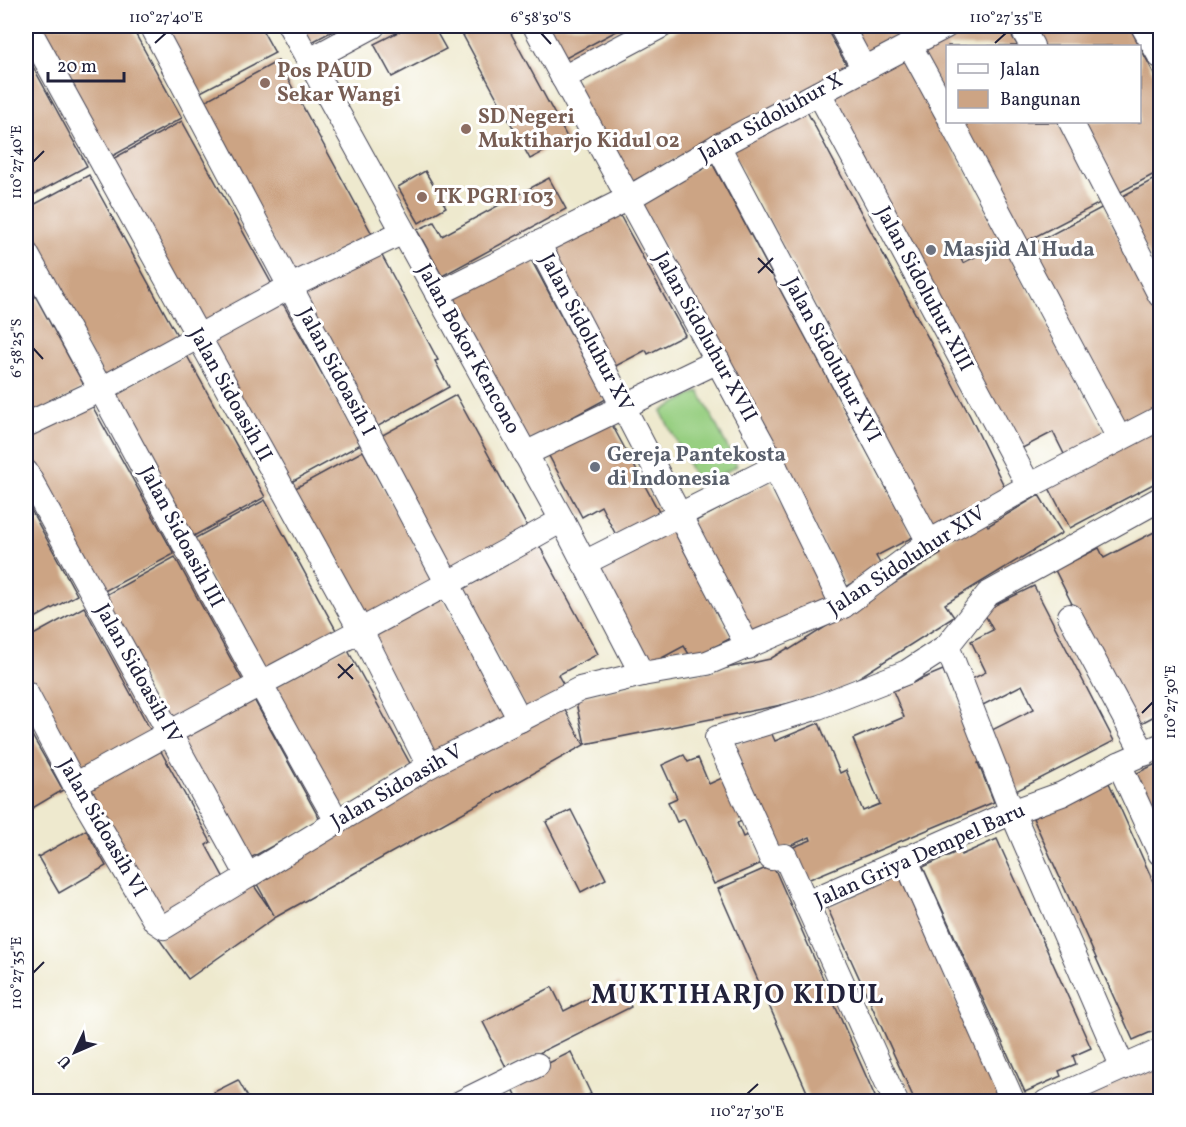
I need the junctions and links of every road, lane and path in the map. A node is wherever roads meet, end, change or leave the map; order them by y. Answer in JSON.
{"nodes":[{"id":1,"x":27,"y":26,"type":"edge"},
{"id":2,"x":152,"y":26,"type":"edge"},
{"id":3,"x":290,"y":26,"type":"edge"},
{"id":4,"x":374,"y":26,"type":"edge"},
{"id":5,"x":535,"y":26,"type":"edge"},
{"id":6,"x":661,"y":26,"type":"edge"},
{"id":7,"x":841,"y":26,"type":"edge"},
{"id":8,"x":946,"y":26,"type":"edge"},
{"id":9,"x":1021,"y":26,"type":"edge"},
{"id":10,"x":1143,"y":26,"type":"edge"},
{"id":11,"x":909,"y":44,"type":"junction"},
{"id":12,"x":1031,"y":45,"type":"edge"},
{"id":13,"x":1161,"y":56,"type":"edge"},
{"id":14,"x":310,"y":60,"type":"junction"},
{"id":15,"x":863,"y":67,"type":"junction"},
{"id":16,"x":563,"y":78,"type":"junction"},
{"id":17,"x":819,"y":93,"type":"junction"},
{"id":18,"x":946,"y":111,"type":"edge"},
{"id":19,"x":952,"y":123,"type":"edge"},
{"id":20,"x":1072,"y":123,"type":"edge"},
{"id":21,"x":718,"y":146,"type":"junction"},
{"id":22,"x":629,"y":198,"type":"junction"},
{"id":23,"x":403,"y":232,"type":"junction"},
{"id":24,"x":538,"y":243,"type":"junction"},
{"id":25,"x":26,"y":253,"type":"edge"},
{"id":26,"x":291,"y":286,"type":"junction"},
{"id":27,"x":437,"y":294,"type":"junction"},
{"id":28,"x":1161,"y":295,"type":"edge"},
{"id":29,"x":199,"y":338,"type":"junction"},
{"id":30,"x":718,"y":361,"type":"junction"},
{"id":31,"x":102,"y":389,"type":"junction"},
{"id":32,"x":625,"y":406,"type":"junction"},
{"id":33,"x":1161,"y":418,"type":"edge"},
{"id":34,"x":26,"y":425,"type":"edge"},
{"id":35,"x":1119,"y":438,"type":"junction"},
{"id":36,"x":525,"y":454,"type":"junction"},
{"id":37,"x":776,"y":467,"type":"junction"},
{"id":38,"x":26,"y":472,"type":"edge"},
{"id":39,"x":1029,"y":486,"type":"junction"},
{"id":40,"x":1161,"y":499,"type":"edge"},
{"id":41,"x":680,"y":515,"type":"junction"},
{"id":42,"x":562,"y":520,"type":"junction"},
{"id":43,"x":929,"y":542,"type":"junction"},
{"id":44,"x":584,"y":563,"type":"junction"},
{"id":45,"x":449,"y":585,"type":"junction"},
{"id":46,"x":843,"y":606,"type":"junction"},
{"id":47,"x":1070,"y":616,"type":"dead end"},
{"id":48,"x":360,"y":629,"type":"junction"},
{"id":49,"x":947,"y":646,"type":"junction"},
{"id":50,"x":748,"y":648,"type":"junction"},
{"id":51,"x":642,"y":674,"type":"junction"},
{"id":52,"x":260,"y":686,"type":"junction"},
{"id":53,"x":26,"y":693,"type":"edge"},
{"id":54,"x":520,"y":720,"type":"junction"},
{"id":55,"x":170,"y":731,"type":"junction"},
{"id":56,"x":1152,"y":750,"type":"edge"},
{"id":57,"x":1119,"y":764,"type":"junction"},
{"id":58,"x":429,"y":766,"type":"junction"},
{"id":59,"x":75,"y":785,"type":"junction"},
{"id":60,"x":1012,"y":812,"type":"junction"},
{"id":61,"x":337,"y":821,"type":"junction"},
{"id":62,"x":1161,"y":853,"type":"edge"},
{"id":63,"x":905,"y":858,"type":"junction"},
{"id":64,"x":248,"y":876,"type":"junction"},
{"id":65,"x":807,"y":903,"type":"junction"},
{"id":66,"x":164,"y":927,"type":"joint"},
{"id":67,"x":1161,"y":1051,"type":"edge"},
{"id":68,"x":537,"y":1065,"type":"dead end"},
{"id":69,"x":1123,"y":1068,"type":"junction"},
{"id":70,"x":462,"y":1101,"type":"edge"},
{"id":71,"x":896,"y":1101,"type":"edge"},
{"id":72,"x":1013,"y":1101,"type":"edge"},
{"id":73,"x":1046,"y":1101,"type":"edge"}],
"edges":[{"from":1,"to":29,"type":"street","name":"Jalan Sidoasih II"},
{"from":2,"to":26,"type":"street","name":"Jalan Sidoasih I"},
{"from":3,"to":14,"type":"street","name":"Jalan Bokor Kencono"},
{"from":4,"to":14,"type":"street"},
{"from":5,"to":16,"type":"street","name":"Jalan Sidoluhur XVII"},
{"from":6,"to":16,"type":"street"},
{"from":7,"to":15,"type":"street"},
{"from":8,"to":11,"type":"street","name":"Jalan Sidoluhur X"},
{"from":9,"to":12,"type":"street"},
{"from":10,"to":13,"type":"street"},
{"from":11,"to":15,"type":"street","name":"Jalan Sidoluhur X"},
{"from":11,"to":18,"type":"street"},
{"from":14,"to":23,"type":"street","name":"Jalan Bokor Kencono"},
{"from":15,"to":17,"type":"street","name":"Jalan Sidoluhur X"},
{"from":16,"to":22,"type":"street","name":"Jalan Sidoluhur XVII"},
{"from":17,"to":21,"type":"street","name":"Jalan Sidoluhur X"},
{"from":17,"to":39,"type":"street","name":"Jalan Sidoluhur XIII"},
{"from":19,"to":35,"type":"street"},
{"from":20,"to":28,"type":"street"},
{"from":21,"to":22,"type":"street","name":"Jalan Sidoluhur X"},
{"from":21,"to":43,"type":"street","name":"Jalan Sidoluhur XVI"},
{"from":22,"to":24,"type":"street","name":"Jalan Sidoluhur X"},
{"from":22,"to":30,"type":"street","name":"Jalan Sidoluhur XVII"},
{"from":23,"to":26,"type":"street"},
{"from":23,"to":27,"type":"street","name":"Jalan Bokor Kencono"},
{"from":24,"to":27,"type":"street","name":"Jalan Sidoluhur X"},
{"from":24,"to":32,"type":"street","name":"Jalan Sidoluhur XV"},
{"from":25,"to":31,"type":"street","name":"Jalan Sidoasih III"},
{"from":26,"to":29,"type":"street"},
{"from":26,"to":45,"type":"street","name":"Jalan Sidoasih I"},
{"from":27,"to":36,"type":"street","name":"Jalan Bokor Kencono"},
{"from":29,"to":31,"type":"street"},
{"from":29,"to":48,"type":"street","name":"Jalan Sidoasih II"},
{"from":30,"to":32,"type":"street"},
{"from":30,"to":37,"type":"street","name":"Jalan Sidoluhur XVII"},
{"from":31,"to":34,"type":"street"},
{"from":31,"to":52,"type":"street","name":"Jalan Sidoasih III"},
{"from":32,"to":36,"type":"street"},
{"from":32,"to":41,"type":"street","name":"Jalan Sidoluhur XV"},
{"from":33,"to":35,"type":"street","name":"Jalan Sidoluhur XIV"},
{"from":35,"to":39,"type":"street","name":"Jalan Sidoluhur XIV"},
{"from":36,"to":42,"type":"street","name":"Jalan Bokor Kencono"},
{"from":37,"to":41,"type":"street"},
{"from":37,"to":46,"type":"street","name":"Jalan Sidoluhur XVII"},
{"from":38,"to":55,"type":"street","name":"Jalan Sidoasih IV"},
{"from":39,"to":43,"type":"street","name":"Jalan Sidoluhur XIV"},
{"from":40,"to":49,"type":"street"},
{"from":41,"to":44,"type":"street"},
{"from":41,"to":50,"type":"street","name":"Jalan Sidoluhur XV"},
{"from":42,"to":44,"type":"street","name":"Jalan Bokor Kencono"},
{"from":42,"to":45,"type":"street"},
{"from":43,"to":46,"type":"street","name":"Jalan Sidoluhur XIV"},
{"from":44,"to":51,"type":"street","name":"Jalan Bokor Kencono"},
{"from":45,"to":48,"type":"street"},
{"from":45,"to":54,"type":"street","name":"Jalan Sidoasih I"},
{"from":46,"to":50,"type":"street","name":"Jalan Sidoluhur XIV"},
{"from":47,"to":56,"type":"street"},
{"from":48,"to":52,"type":"street"},
{"from":48,"to":58,"type":"street","name":"Jalan Sidoasih II"},
{"from":49,"to":60,"type":"street"},
{"from":49,"to":65,"type":"street"},
{"from":50,"to":51,"type":"street","name":"Jalan Sidoluhur XIV"},
{"from":51,"to":54,"type":"street","name":"Jalan Sidoasih V"},
{"from":52,"to":55,"type":"street"},
{"from":52,"to":61,"type":"street","name":"Jalan Sidoasih III"},
{"from":53,"to":59,"type":"street","name":"Jalan Sidoasih VI"},
{"from":54,"to":58,"type":"street","name":"Jalan Sidoasih V"},
{"from":55,"to":59,"type":"street"},
{"from":55,"to":64,"type":"street","name":"Jalan Sidoasih IV"},
{"from":56,"to":57,"type":"street","name":"Jalan Griya Dempel Baru"},
{"from":57,"to":60,"type":"street","name":"Jalan Griya Dempel Baru"},
{"from":57,"to":62,"type":"street"},
{"from":58,"to":61,"type":"street","name":"Jalan Sidoasih V"},
{"from":59,"to":66,"type":"street","name":"Jalan Sidoasih VI"},
{"from":60,"to":63,"type":"street","name":"Jalan Griya Dempel Baru"},
{"from":60,"to":69,"type":"street"},
{"from":61,"to":64,"type":"street","name":"Jalan Sidoasih V"},
{"from":63,"to":65,"type":"street","name":"Jalan Griya Dempel Baru"},
{"from":63,"to":72,"type":"street"},
{"from":64,"to":66,"type":"street","name":"Jalan Sidoasih V"},
{"from":65,"to":71,"type":"street","name":"Jalan Griya Dempel Baru"},
{"from":67,"to":69,"type":"street"},
{"from":68,"to":70,"type":"street"},
{"from":69,"to":73,"type":"street"}]}
